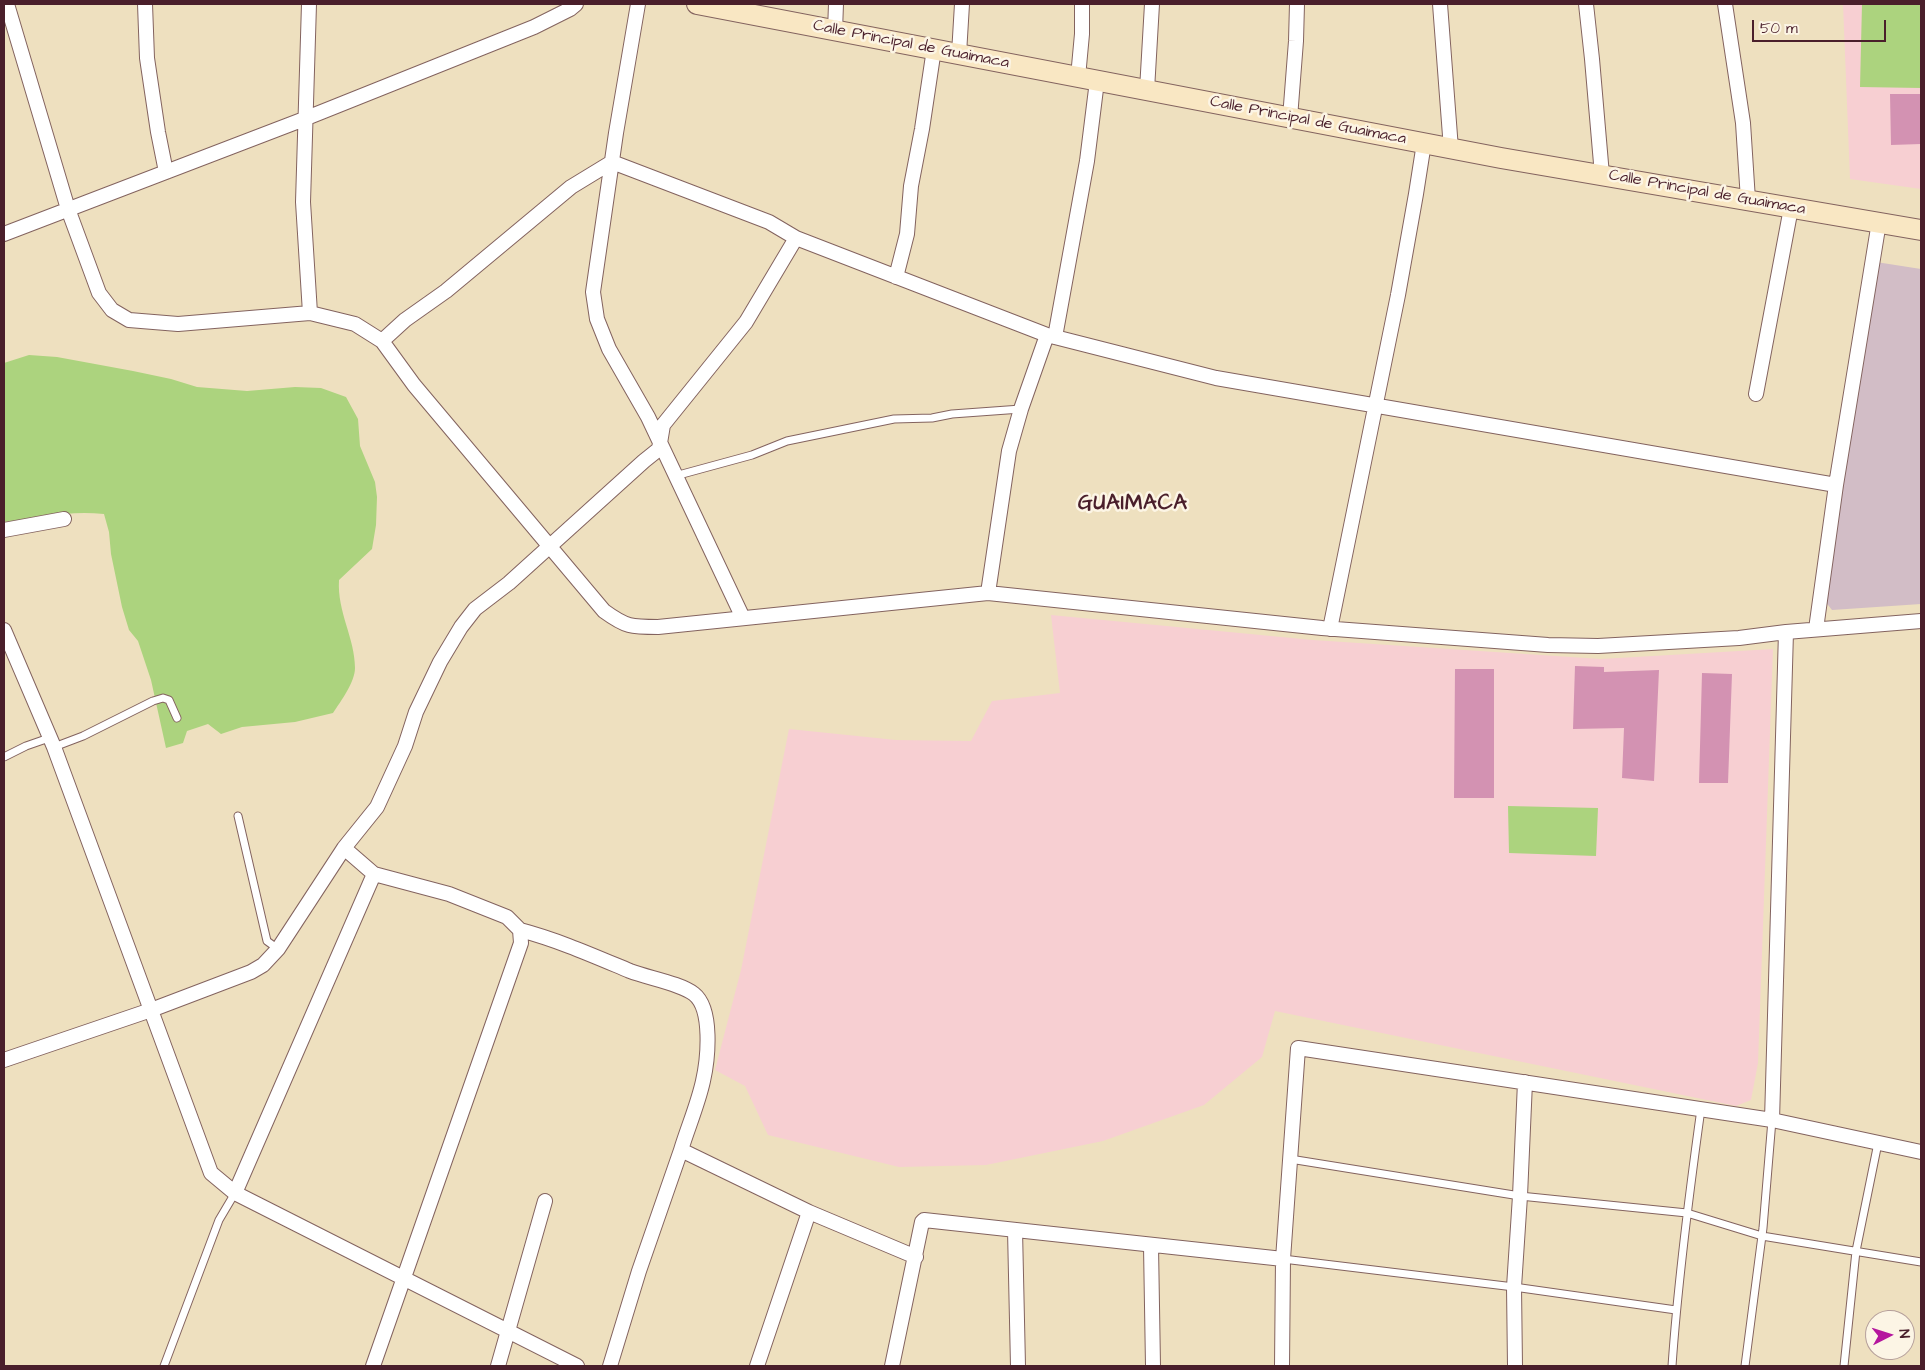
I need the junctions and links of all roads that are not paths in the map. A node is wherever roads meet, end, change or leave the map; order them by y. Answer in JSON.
{"nodes":[{"id":1,"x":7,"y":4,"type":"edge"},
{"id":2,"x":145,"y":4,"type":"edge"},
{"id":3,"x":309,"y":4,"type":"edge"},
{"id":4,"x":576,"y":4,"type":"edge"},
{"id":5,"x":638,"y":4,"type":"edge"},
{"id":6,"x":836,"y":4,"type":"edge"},
{"id":7,"x":962,"y":4,"type":"edge"},
{"id":8,"x":1082,"y":4,"type":"edge"},
{"id":9,"x":1152,"y":4,"type":"edge"},
{"id":10,"x":1297,"y":4,"type":"edge"},
{"id":11,"x":1440,"y":4,"type":"edge"},
{"id":12,"x":1586,"y":4,"type":"edge"},
{"id":13,"x":1725,"y":4,"type":"edge"},
{"id":14,"x":707,"y":5,"type":"edge"},
{"id":15,"x":835,"y":30,"type":"junction"},
{"id":16,"x":934,"y":49,"type":"junction"},
{"id":17,"x":959,"y":54,"type":"junction"},
{"id":18,"x":1087,"y":79,"type":"junction"},
{"id":19,"x":1147,"y":90,"type":"junction"},
{"id":20,"x":306,"y":118,"type":"junction"},
{"id":21,"x":1290,"y":118,"type":"junction"},
{"id":22,"x":1424,"y":143,"type":"junction"},
{"id":23,"x":1451,"y":149,"type":"junction"},
{"id":24,"x":612,"y":162,"type":"junction"},
{"id":25,"x":166,"y":172,"type":"junction"},
{"id":26,"x":1602,"y":175,"type":"junction"},
{"id":27,"x":1748,"y":200,"type":"junction"},
{"id":28,"x":1791,"y":208,"type":"junction"},
{"id":29,"x":68,"y":209,"type":"junction"},
{"id":30,"x":1879,"y":222,"type":"junction"},
{"id":31,"x":1921,"y":230,"type":"edge"},
{"id":32,"x":4,"y":234,"type":"edge"},
{"id":33,"x":796,"y":238,"type":"junction"},
{"id":34,"x":896,"y":277,"type":"junction"},
{"id":35,"x":310,"y":313,"type":"junction"},
{"id":36,"x":1051,"y":336,"type":"junction"},
{"id":37,"x":382,"y":341,"type":"junction"},
{"id":38,"x":1756,"y":394,"type":"dead end"},
{"id":39,"x":1375,"y":406,"type":"junction"},
{"id":40,"x":1021,"y":409,"type":"junction"},
{"id":41,"x":660,"y":444,"type":"junction"},
{"id":42,"x":675,"y":476,"type":"junction"},
{"id":43,"x":1836,"y":485,"type":"junction"},
{"id":44,"x":64,"y":519,"type":"dead end"},
{"id":45,"x":4,"y":530,"type":"edge"},
{"id":46,"x":550,"y":546,"type":"junction"},
{"id":47,"x":988,"y":593,"type":"junction"},
{"id":48,"x":743,"y":618,"type":"junction"},
{"id":49,"x":1921,"y":621,"type":"edge"},
{"id":50,"x":1330,"y":629,"type":"junction"},
{"id":51,"x":1816,"y":629,"type":"junction"},
{"id":52,"x":4,"y":630,"type":"edge"},
{"id":53,"x":1786,"y":632,"type":"junction"},
{"id":54,"x":177,"y":718,"type":"dead end"},
{"id":55,"x":51,"y":743,"type":"junction"},
{"id":56,"x":4,"y":757,"type":"edge"},
{"id":57,"x":238,"y":816,"type":"dead end"},
{"id":58,"x":344,"y":848,"type":"junction"},
{"id":59,"x":374,"y":874,"type":"junction"},
{"id":60,"x":520,"y":930,"type":"junction"},
{"id":61,"x":278,"y":949,"type":"junction"},
{"id":62,"x":151,"y":1010,"type":"junction"},
{"id":63,"x":4,"y":1060,"type":"edge"},
{"id":64,"x":1525,"y":1082,"type":"junction"},
{"id":65,"x":1701,"y":1109,"type":"junction"},
{"id":66,"x":1772,"y":1120,"type":"junction"},
{"id":67,"x":1878,"y":1143,"type":"junction"},
{"id":68,"x":681,"y":1150,"type":"junction"},
{"id":69,"x":1921,"y":1152,"type":"edge"},
{"id":70,"x":1290,"y":1159,"type":"junction"},
{"id":71,"x":235,"y":1193,"type":"junction"},
{"id":72,"x":1520,"y":1196,"type":"junction"},
{"id":73,"x":545,"y":1201,"type":"dead end"},
{"id":74,"x":809,"y":1212,"type":"junction"},
{"id":75,"x":1687,"y":1213,"type":"junction"},
{"id":76,"x":1015,"y":1230,"type":"junction"},
{"id":77,"x":1762,"y":1236,"type":"junction"},
{"id":78,"x":1151,"y":1246,"type":"junction"},
{"id":79,"x":1856,"y":1251,"type":"junction"},
{"id":80,"x":916,"y":1257,"type":"junction"},
{"id":81,"x":1283,"y":1259,"type":"junction"},
{"id":82,"x":1921,"y":1262,"type":"edge"},
{"id":83,"x":405,"y":1278,"type":"junction"},
{"id":84,"x":1514,"y":1287,"type":"junction"},
{"id":85,"x":1676,"y":1310,"type":"junction"},
{"id":86,"x":508,"y":1331,"type":"junction"},
{"id":87,"x":164,"y":1366,"type":"edge"},
{"id":88,"x":373,"y":1366,"type":"edge"},
{"id":89,"x":498,"y":1366,"type":"edge"},
{"id":90,"x":577,"y":1366,"type":"edge"},
{"id":91,"x":610,"y":1366,"type":"edge"},
{"id":92,"x":757,"y":1366,"type":"edge"},
{"id":93,"x":892,"y":1366,"type":"edge"},
{"id":94,"x":1018,"y":1366,"type":"edge"},
{"id":95,"x":1152,"y":1366,"type":"edge"},
{"id":96,"x":1282,"y":1366,"type":"edge"},
{"id":97,"x":1515,"y":1366,"type":"edge"},
{"id":98,"x":1672,"y":1366,"type":"edge"},
{"id":99,"x":1745,"y":1366,"type":"edge"},
{"id":100,"x":1844,"y":1366,"type":"edge"}],
"edges":[{"from":1,"to":29,"type":"street"},
{"from":2,"to":25,"type":"street"},
{"from":3,"to":20,"type":"street"},
{"from":4,"to":20,"type":"street"},
{"from":5,"to":24,"type":"street"},
{"from":6,"to":15,"type":"street"},
{"from":7,"to":17,"type":"street"},
{"from":8,"to":18,"type":"street"},
{"from":9,"to":19,"type":"street"},
{"from":10,"to":21,"type":"street"},
{"from":11,"to":23,"type":"street"},
{"from":12,"to":26,"type":"street"},
{"from":13,"to":27,"type":"street"},
{"from":14,"to":15,"type":"main road","name":"Calle Principal de Guaimaca"},
{"from":15,"to":16,"type":"main road","name":"Calle Principal de Guaimaca"},
{"from":16,"to":17,"type":"main road","name":"Calle Principal de Guaimaca"},
{"from":16,"to":34,"type":"street"},
{"from":17,"to":18,"type":"main road","name":"Calle Principal de Guaimaca"},
{"from":18,"to":19,"type":"main road","name":"Calle Principal de Guaimaca"},
{"from":18,"to":36,"type":"street"},
{"from":19,"to":21,"type":"main road","name":"Calle Principal de Guaimaca"},
{"from":20,"to":25,"type":"street"},
{"from":20,"to":35,"type":"street"},
{"from":21,"to":22,"type":"main road","name":"Calle Principal de Guaimaca"},
{"from":22,"to":23,"type":"main road","name":"Calle Principal de Guaimaca"},
{"from":22,"to":39,"type":"street"},
{"from":23,"to":26,"type":"main road","name":"Calle Principal de Guaimaca"},
{"from":24,"to":33,"type":"street"},
{"from":24,"to":37,"type":"street"},
{"from":24,"to":41,"type":"street"},
{"from":25,"to":29,"type":"street"},
{"from":26,"to":27,"type":"main road","name":"Calle Principal de Guaimaca"},
{"from":27,"to":28,"type":"main road","name":"Calle Principal de Guaimaca"},
{"from":28,"to":30,"type":"main road","name":"Calle Principal de Guaimaca"},
{"from":28,"to":38,"type":"street"},
{"from":29,"to":32,"type":"street"},
{"from":29,"to":35,"type":"street"},
{"from":30,"to":31,"type":"main road","name":"Calle Principal de Guaimaca"},
{"from":30,"to":43,"type":"street"},
{"from":33,"to":34,"type":"street"},
{"from":33,"to":41,"type":"street"},
{"from":34,"to":36,"type":"street"},
{"from":35,"to":37,"type":"street"},
{"from":36,"to":39,"type":"street"},
{"from":36,"to":40,"type":"street"},
{"from":37,"to":46,"type":"street"},
{"from":39,"to":43,"type":"street"},
{"from":39,"to":50,"type":"street"},
{"from":40,"to":42,"type":"lane"},
{"from":40,"to":47,"type":"street"},
{"from":41,"to":42,"type":"street"},
{"from":41,"to":46,"type":"street"},
{"from":42,"to":48,"type":"street"},
{"from":43,"to":51,"type":"street"},
{"from":44,"to":45,"type":"street"},
{"from":46,"to":48,"type":"street"},
{"from":46,"to":58,"type":"street"},
{"from":47,"to":48,"type":"street"},
{"from":47,"to":50,"type":"street"},
{"from":49,"to":51,"type":"street"},
{"from":50,"to":53,"type":"street"},
{"from":51,"to":53,"type":"street"},
{"from":52,"to":55,"type":"street"},
{"from":53,"to":66,"type":"street"},
{"from":54,"to":55,"type":"lane"},
{"from":55,"to":56,"type":"lane"},
{"from":55,"to":62,"type":"street"},
{"from":57,"to":61,"type":"lane"},
{"from":58,"to":59,"type":"street"},
{"from":58,"to":61,"type":"street"},
{"from":59,"to":60,"type":"street"},
{"from":59,"to":71,"type":"street"},
{"from":60,"to":68,"type":"street"},
{"from":60,"to":83,"type":"street"},
{"from":61,"to":62,"type":"street"},
{"from":62,"to":63,"type":"street"},
{"from":62,"to":71,"type":"street"},
{"from":64,"to":65,"type":"street"},
{"from":64,"to":70,"type":"street"},
{"from":64,"to":72,"type":"street"},
{"from":65,"to":66,"type":"street"},
{"from":65,"to":75,"type":"lane"},
{"from":66,"to":67,"type":"street"},
{"from":66,"to":77,"type":"lane"},
{"from":67,"to":69,"type":"street"},
{"from":67,"to":79,"type":"lane"},
{"from":68,"to":74,"type":"street"},
{"from":68,"to":91,"type":"street"},
{"from":70,"to":72,"type":"lane"},
{"from":70,"to":81,"type":"street"},
{"from":71,"to":83,"type":"street"},
{"from":71,"to":87,"type":"lane"},
{"from":72,"to":75,"type":"lane"},
{"from":72,"to":84,"type":"street"},
{"from":73,"to":86,"type":"street"},
{"from":74,"to":80,"type":"street"},
{"from":74,"to":92,"type":"street"},
{"from":75,"to":77,"type":"lane"},
{"from":75,"to":85,"type":"lane"},
{"from":76,"to":78,"type":"street"},
{"from":76,"to":80,"type":"street"},
{"from":76,"to":94,"type":"street"},
{"from":77,"to":79,"type":"lane"},
{"from":77,"to":99,"type":"lane"},
{"from":78,"to":81,"type":"street"},
{"from":78,"to":95,"type":"street"},
{"from":79,"to":82,"type":"lane"},
{"from":79,"to":100,"type":"lane"},
{"from":80,"to":93,"type":"street"},
{"from":81,"to":84,"type":"lane"},
{"from":81,"to":96,"type":"street"},
{"from":83,"to":86,"type":"street"},
{"from":83,"to":88,"type":"street"},
{"from":84,"to":85,"type":"lane"},
{"from":84,"to":97,"type":"street"},
{"from":85,"to":98,"type":"lane"},
{"from":86,"to":89,"type":"street"},
{"from":86,"to":90,"type":"street"}]}
